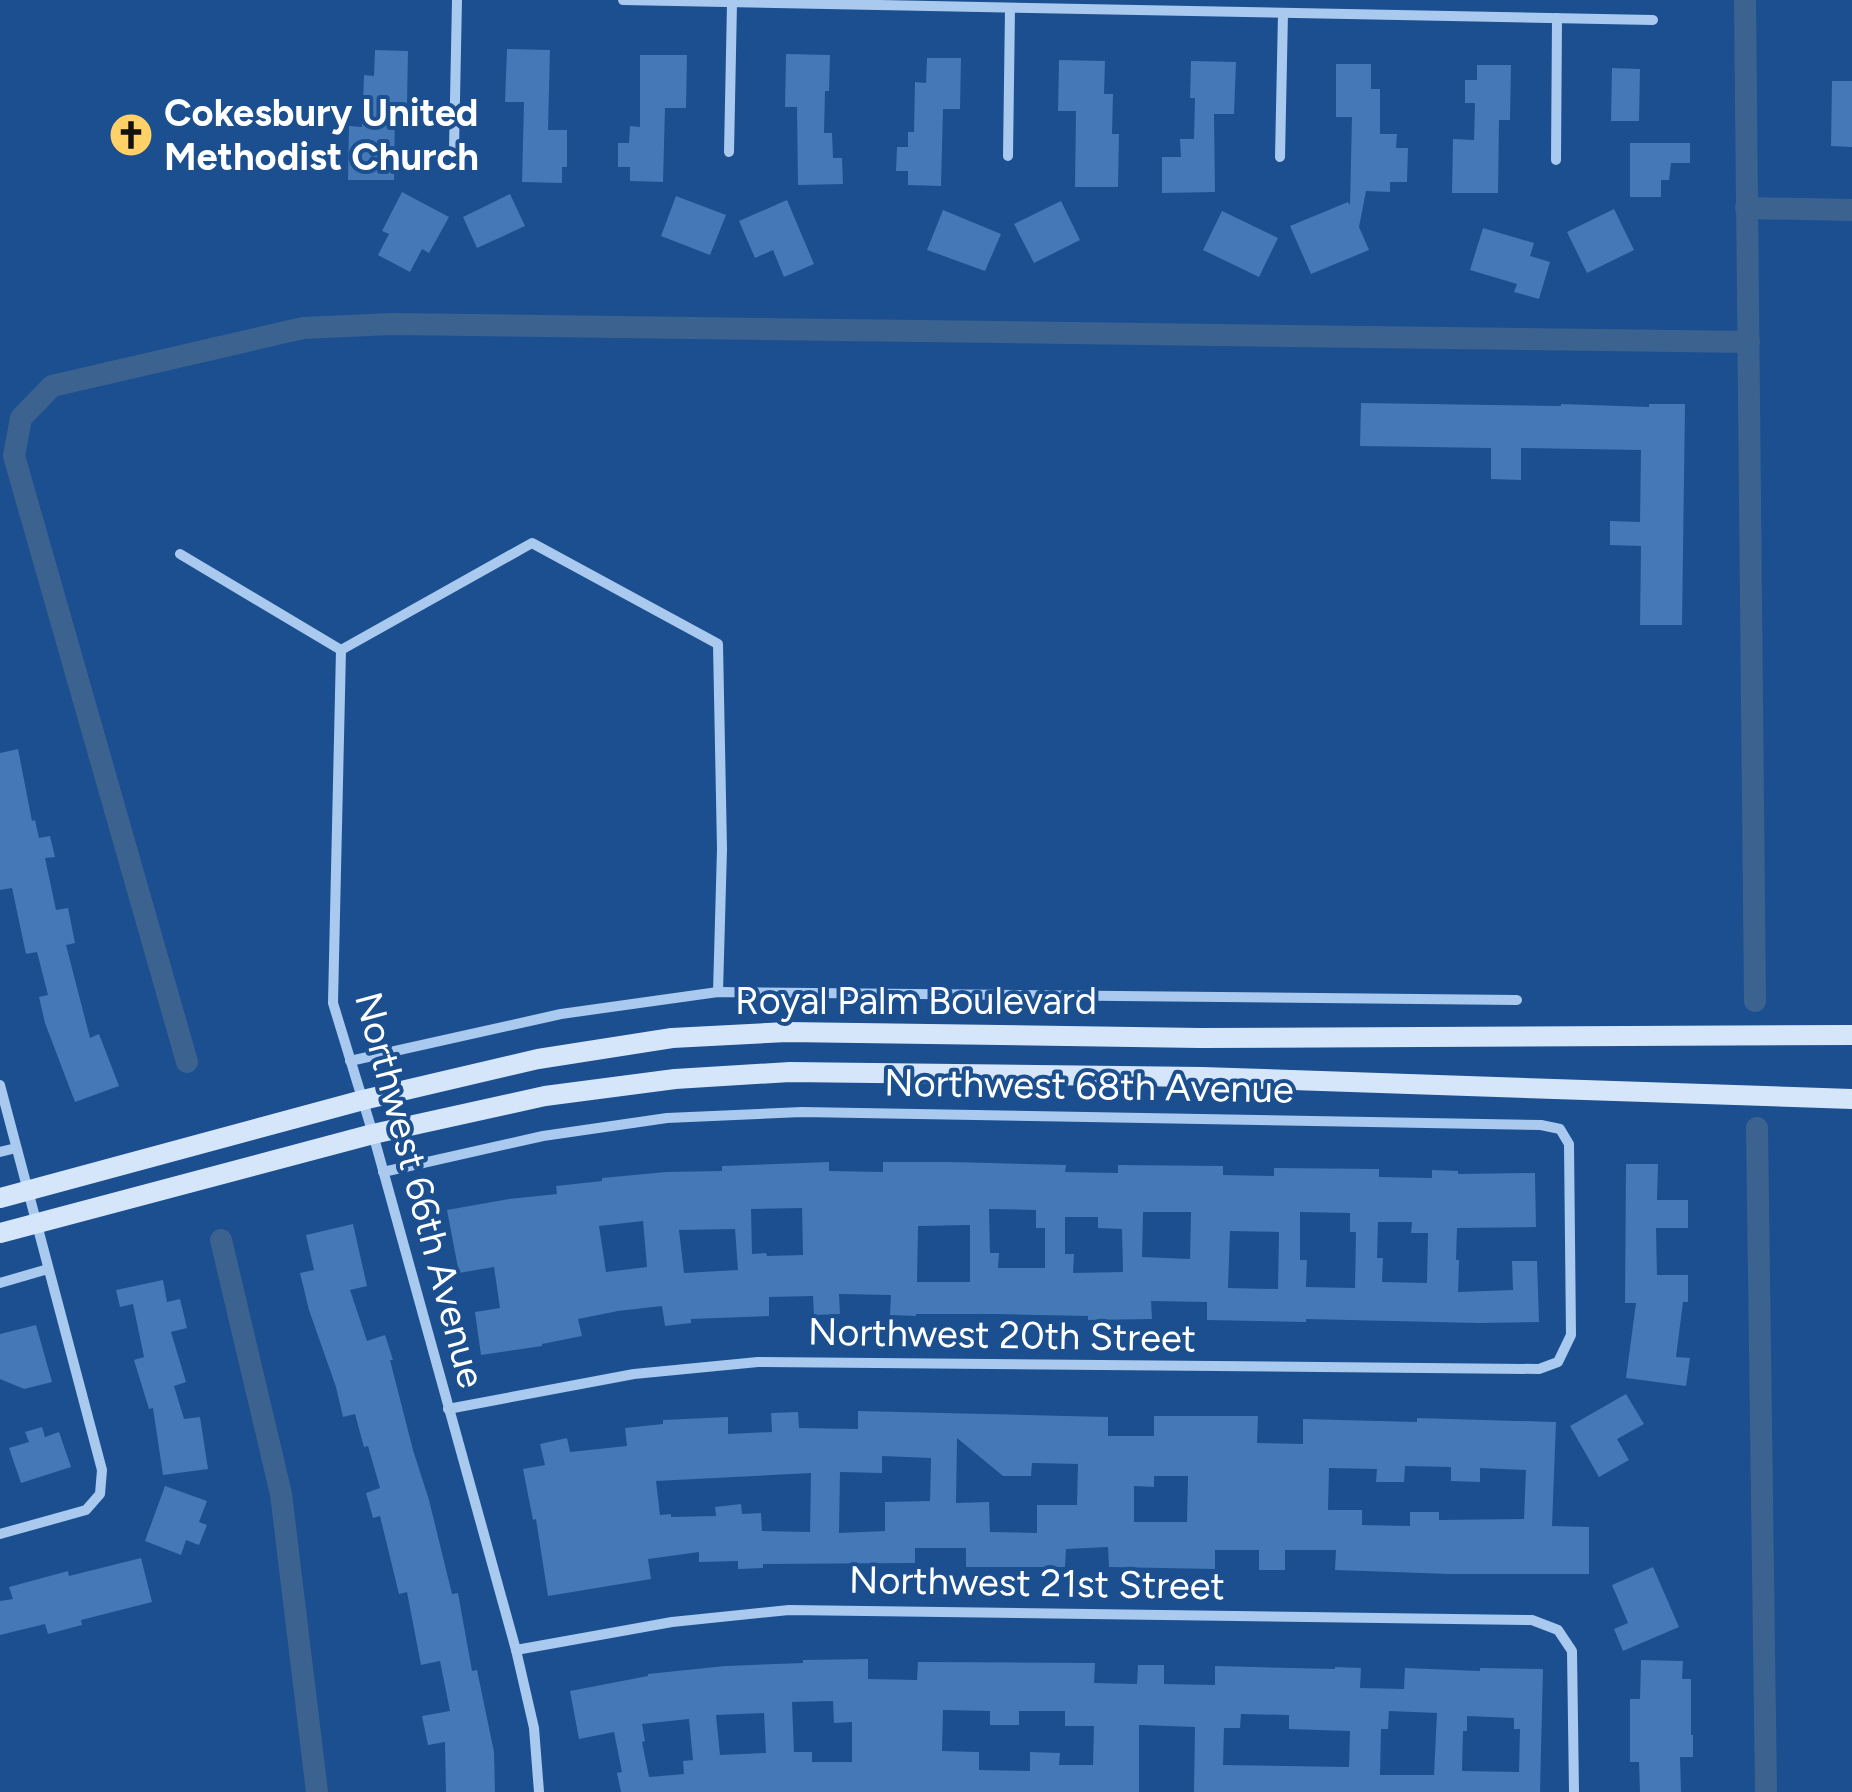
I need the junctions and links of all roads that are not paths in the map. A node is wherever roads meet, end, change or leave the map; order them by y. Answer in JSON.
{"nodes":[{"id":1,"x":457,"y":0,"type":"edge"},
{"id":2,"x":623,"y":0,"type":"edge"},
{"id":3,"x":670,"y":0,"type":"edge"},
{"id":4,"x":732,"y":2,"type":"junction"},
{"id":5,"x":1010,"y":8,"type":"junction"},
{"id":6,"x":1283,"y":13,"type":"junction"},
{"id":7,"x":1556,"y":18,"type":"junction"},
{"id":8,"x":1653,"y":20,"type":"dead end"},
{"id":9,"x":454,"y":148,"type":"dead end"},
{"id":10,"x":729,"y":152,"type":"dead end"},
{"id":11,"x":1008,"y":156,"type":"dead end"},
{"id":12,"x":1280,"y":157,"type":"dead end"},
{"id":13,"x":1556,"y":160,"type":"dead end"},
{"id":14,"x":180,"y":554,"type":"dead end"},
{"id":15,"x":341,"y":650,"type":"junction"},
{"id":16,"x":718,"y":992,"type":"junction"},
{"id":17,"x":1517,"y":1000,"type":"dead end"},
{"id":18,"x":1852,"y":1035,"type":"edge"},
{"id":19,"x":350,"y":1061,"type":"junction"},
{"id":20,"x":0,"y":1085,"type":"edge"},
{"id":21,"x":1852,"y":1099,"type":"edge"},
{"id":22,"x":363,"y":1100,"type":"junction"},
{"id":23,"x":373,"y":1134,"type":"junction"},
{"id":24,"x":16,"y":1148,"type":"junction"},
{"id":25,"x":0,"y":1152,"type":"edge"},
{"id":26,"x":383,"y":1172,"type":"junction"},
{"id":27,"x":27,"y":1190,"type":"junction"},
{"id":28,"x":0,"y":1198,"type":"edge"},
{"id":29,"x":36,"y":1224,"type":"junction"},
{"id":30,"x":0,"y":1234,"type":"edge"},
{"id":31,"x":48,"y":1269,"type":"junction"},
{"id":32,"x":0,"y":1283,"type":"edge"},
{"id":33,"x":1558,"y":1362,"type":"joint"},
{"id":34,"x":448,"y":1410,"type":"junction"},
{"id":35,"x":0,"y":1534,"type":"edge"},
{"id":36,"x":516,"y":1650,"type":"junction"},
{"id":37,"x":540,"y":1792,"type":"edge"},
{"id":38,"x":1574,"y":1792,"type":"edge"}],
"edges":[{"from":1,"to":9,"type":"street"},
{"from":2,"to":3,"type":"street"},
{"from":3,"to":4,"type":"street"},
{"from":4,"to":5,"type":"street"},
{"from":4,"to":10,"type":"street"},
{"from":5,"to":6,"type":"street"},
{"from":5,"to":11,"type":"street"},
{"from":6,"to":7,"type":"street"},
{"from":6,"to":12,"type":"street"},
{"from":7,"to":8,"type":"street"},
{"from":7,"to":13,"type":"street"},
{"from":14,"to":15,"type":"street"},
{"from":15,"to":16,"type":"street"},
{"from":15,"to":19,"type":"street","name":"Northwest 66th Avenue"},
{"from":16,"to":17,"type":"street"},
{"from":16,"to":19,"type":"street"},
{"from":18,"to":22,"type":"main road","name":"Royal Palm Boulevard"},
{"from":19,"to":22,"type":"street","name":"Northwest 66th Avenue"},
{"from":20,"to":24,"type":"street"},
{"from":21,"to":23,"type":"main road","name":"Royal Palm Boulevard"},
{"from":22,"to":23,"type":"street","name":"Northwest 66th Avenue"},
{"from":22,"to":27,"type":"main road","name":"Royal Palm Boulevard"},
{"from":23,"to":26,"type":"street","name":"Northwest 66th Avenue"},
{"from":23,"to":29,"type":"main road","name":"Royal Palm Boulevard"},
{"from":24,"to":25,"type":"street"},
{"from":24,"to":27,"type":"street"},
{"from":26,"to":33,"type":"street","name":"Northwest 68th Avenue"},
{"from":26,"to":34,"type":"street","name":"Northwest 66th Avenue"},
{"from":27,"to":28,"type":"main road","name":"Royal Palm Boulevard"},
{"from":27,"to":29,"type":"street"},
{"from":29,"to":30,"type":"main road","name":"Royal Palm Boulevard"},
{"from":29,"to":31,"type":"street"},
{"from":31,"to":32,"type":"street"},
{"from":31,"to":35,"type":"street"},
{"from":33,"to":34,"type":"street","name":"Northwest 20th Street"},
{"from":34,"to":36,"type":"street","name":"Northwest 66th Avenue"},
{"from":36,"to":37,"type":"street","name":"Northwest 66th Avenue"},
{"from":36,"to":38,"type":"street","name":"Northwest 21st Street"}]}
